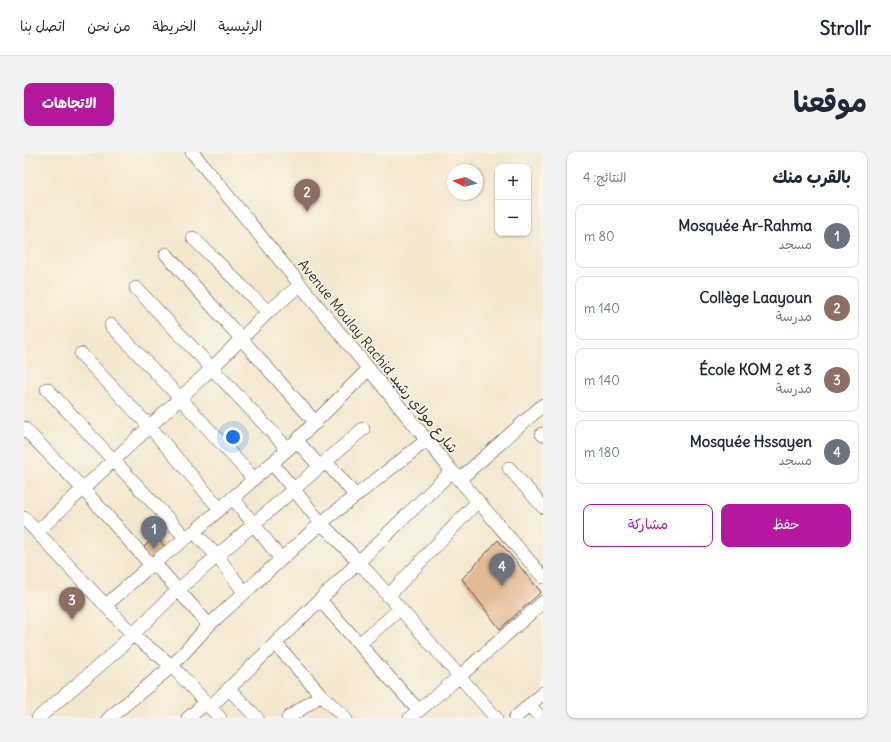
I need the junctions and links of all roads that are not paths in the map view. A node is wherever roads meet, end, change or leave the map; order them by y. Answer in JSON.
{"nodes":[{"id":1,"x":192,"y":152,"type":"edge"},
{"id":2,"x":193,"y":238,"type":"dead end"},
{"id":3,"x":166,"y":254,"type":"dead end"},
{"id":4,"x":300,"y":285,"type":"junction"},
{"id":5,"x":136,"y":288,"type":"dead end"},
{"id":6,"x":268,"y":312,"type":"junction"},
{"id":7,"x":111,"y":325,"type":"dead end"},
{"id":8,"x":242,"y":339,"type":"junction"},
{"id":9,"x":81,"y":354,"type":"dead end"},
{"id":10,"x":211,"y":369,"type":"junction"},
{"id":11,"x":369,"y":369,"type":"junction"},
{"id":12,"x":47,"y":388,"type":"dead end"},
{"id":13,"x":180,"y":398,"type":"junction"},
{"id":14,"x":543,"y":404,"type":"edge"},
{"id":15,"x":316,"y":423,"type":"junction"},
{"id":16,"x":150,"y":426,"type":"junction"},
{"id":17,"x":24,"y":428,"type":"edge"},
{"id":18,"x":363,"y":429,"type":"dead end"},
{"id":19,"x":427,"y":440,"type":"junction"},
{"id":20,"x":292,"y":445,"type":"junction"},
{"id":21,"x":114,"y":460,"type":"junction"},
{"id":22,"x":272,"y":463,"type":"junction"},
{"id":23,"x":323,"y":464,"type":"junction"},
{"id":24,"x":509,"y":468,"type":"dead end"},
{"id":25,"x":455,"y":476,"type":"junction"},
{"id":26,"x":254,"y":479,"type":"junction"},
{"id":27,"x":83,"y":489,"type":"junction"},
{"id":28,"x":295,"y":489,"type":"junction"},
{"id":29,"x":356,"y":496,"type":"junction"},
{"id":30,"x":233,"y":498,"type":"junction"},
{"id":31,"x":477,"y":502,"type":"junction"},
{"id":32,"x":543,"y":507,"type":"edge"},
{"id":33,"x":220,"y":509,"type":"junction"},
{"id":34,"x":24,"y":518,"type":"edge"},
{"id":35,"x":321,"y":523,"type":"junction"},
{"id":36,"x":255,"y":524,"type":"junction"},
{"id":37,"x":37,"y":532,"type":"junction"},
{"id":38,"x":190,"y":535,"type":"junction"},
{"id":39,"x":217,"y":556,"type":"junction"},
{"id":40,"x":281,"y":559,"type":"junction"},
{"id":41,"x":359,"y":562,"type":"junction"},
{"id":42,"x":153,"y":564,"type":"junction"},
{"id":43,"x":543,"y":577,"type":"edge"},
{"id":44,"x":178,"y":590,"type":"junction"},
{"id":45,"x":244,"y":592,"type":"junction"},
{"id":46,"x":388,"y":596,"type":"junction"},
{"id":47,"x":320,"y":600,"type":"junction"},
{"id":48,"x":543,"y":602,"type":"edge"},
{"id":49,"x":106,"y":605,"type":"junction"},
{"id":50,"x":399,"y":610,"type":"junction"},
{"id":51,"x":209,"y":625,"type":"junction"},
{"id":52,"x":133,"y":635,"type":"junction"},
{"id":53,"x":275,"y":643,"type":"junction"},
{"id":54,"x":359,"y":644,"type":"junction"},
{"id":55,"x":172,"y":666,"type":"junction"},
{"id":56,"x":460,"y":676,"type":"junction"},
{"id":57,"x":229,"y":689,"type":"junction"},
{"id":58,"x":543,"y":693,"type":"edge"},
{"id":59,"x":321,"y":695,"type":"junction"},
{"id":60,"x":208,"y":705,"type":"junction"},
{"id":61,"x":529,"y":705,"type":"junction"},
{"id":62,"x":415,"y":714,"type":"edge"},
{"id":63,"x":38,"y":718,"type":"edge"},
{"id":64,"x":109,"y":718,"type":"edge"},
{"id":65,"x":188,"y":718,"type":"edge"},
{"id":66,"x":220,"y":718,"type":"edge"},
{"id":67,"x":257,"y":718,"type":"edge"},
{"id":68,"x":288,"y":718,"type":"edge"},
{"id":69,"x":346,"y":718,"type":"edge"},
{"id":70,"x":496,"y":718,"type":"edge"},
{"id":71,"x":515,"y":718,"type":"edge"},
{"id":72,"x":541,"y":718,"type":"edge"}],
"edges":[{"from":1,"to":4,"type":"street","name":"Avenue Moulay Rachid شارع مولاي رشيد"},
{"from":2,"to":6,"type":"street"},
{"from":3,"to":8,"type":"street"},
{"from":4,"to":6,"type":"street"},
{"from":4,"to":11,"type":"street","name":"Avenue Moulay Rachid شارع مولاي رشيد"},
{"from":5,"to":10,"type":"street"},
{"from":6,"to":8,"type":"street"},
{"from":7,"to":13,"type":"street"},
{"from":8,"to":10,"type":"street"},
{"from":8,"to":15,"type":"street"},
{"from":9,"to":16,"type":"street"},
{"from":10,"to":13,"type":"street"},
{"from":10,"to":20,"type":"street"},
{"from":11,"to":15,"type":"street"},
{"from":11,"to":19,"type":"street","name":"Avenue Moulay Rachid شارع مولاي رشيد"},
{"from":12,"to":21,"type":"street"},
{"from":13,"to":16,"type":"street"},
{"from":13,"to":26,"type":"street"},
{"from":14,"to":25,"type":"street"},
{"from":15,"to":20,"type":"street"},
{"from":16,"to":21,"type":"street"},
{"from":16,"to":33,"type":"street"},
{"from":17,"to":27,"type":"street"},
{"from":18,"to":23,"type":"street"},
{"from":19,"to":25,"type":"street","name":"Avenue Moulay Rachid شارع مولاي رشيد"},
{"from":19,"to":29,"type":"street"},
{"from":20,"to":22,"type":"street"},
{"from":20,"to":23,"type":"street"},
{"from":21,"to":27,"type":"street"},
{"from":21,"to":38,"type":"street"},
{"from":22,"to":26,"type":"street"},
{"from":22,"to":28,"type":"street"},
{"from":23,"to":28,"type":"street"},
{"from":23,"to":29,"type":"street"},
{"from":24,"to":32,"type":"street"},
{"from":25,"to":31,"type":"street","name":"Avenue Moulay Rachid شارع مولاي رشيد"},
{"from":25,"to":41,"type":"street"},
{"from":26,"to":30,"type":"street"},
{"from":27,"to":37,"type":"street"},
{"from":27,"to":42,"type":"street"},
{"from":28,"to":35,"type":"street"},
{"from":28,"to":36,"type":"street"},
{"from":29,"to":35,"type":"street"},
{"from":30,"to":33,"type":"street"},
{"from":30,"to":36,"type":"street"},
{"from":31,"to":43,"type":"street","name":"Avenue Moulay Rachid شارع مولاي رشيد"},
{"from":31,"to":46,"type":"street"},
{"from":33,"to":38,"type":"street"},
{"from":34,"to":37,"type":"street"},
{"from":35,"to":40,"type":"street"},
{"from":35,"to":41,"type":"street"},
{"from":36,"to":39,"type":"street"},
{"from":36,"to":40,"type":"street"},
{"from":37,"to":49,"type":"street"},
{"from":38,"to":39,"type":"street"},
{"from":38,"to":42,"type":"street"},
{"from":39,"to":44,"type":"street"},
{"from":39,"to":45,"type":"street"},
{"from":40,"to":45,"type":"street"},
{"from":41,"to":46,"type":"street"},
{"from":41,"to":47,"type":"street"},
{"from":42,"to":44,"type":"street"},
{"from":42,"to":49,"type":"street"},
{"from":44,"to":51,"type":"street"},
{"from":44,"to":52,"type":"street"},
{"from":45,"to":51,"type":"street"},
{"from":46,"to":50,"type":"street"},
{"from":47,"to":53,"type":"street"},
{"from":47,"to":54,"type":"street"},
{"from":48,"to":56,"type":"street"},
{"from":49,"to":52,"type":"street"},
{"from":50,"to":54,"type":"street"},
{"from":50,"to":56,"type":"street"},
{"from":51,"to":55,"type":"street"},
{"from":52,"to":55,"type":"street"},
{"from":52,"to":63,"type":"street"},
{"from":53,"to":57,"type":"street"},
{"from":53,"to":59,"type":"street"},
{"from":54,"to":62,"type":"street"},
{"from":55,"to":60,"type":"street"},
{"from":55,"to":64,"type":"street"},
{"from":56,"to":62,"type":"street"},
{"from":56,"to":70,"type":"street"},
{"from":57,"to":60,"type":"street"},
{"from":57,"to":67,"type":"street"},
{"from":58,"to":61,"type":"street"},
{"from":59,"to":68,"type":"street"},
{"from":59,"to":69,"type":"street"},
{"from":60,"to":65,"type":"street"},
{"from":60,"to":66,"type":"street"},
{"from":61,"to":71,"type":"street"},
{"from":61,"to":72,"type":"street"}]}
